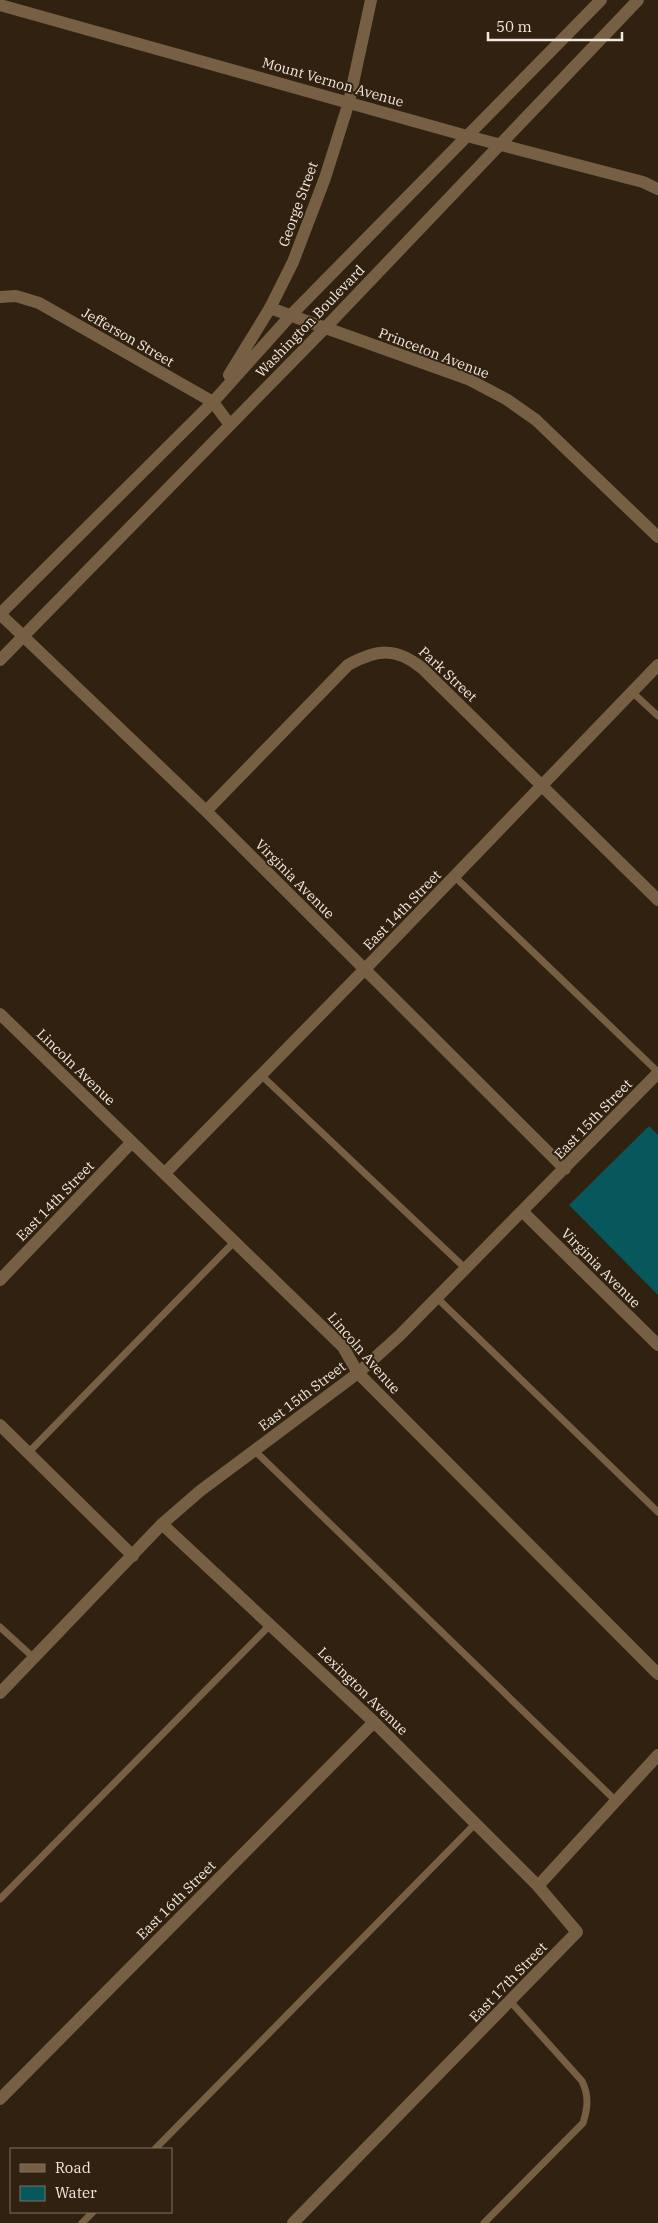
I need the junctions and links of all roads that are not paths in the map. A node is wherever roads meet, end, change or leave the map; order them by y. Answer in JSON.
{"nodes":[{"id":1,"x":371,"y":0,"type":"edge"},
{"id":2,"x":601,"y":0,"type":"edge"},
{"id":3,"x":638,"y":0,"type":"edge"},
{"id":4,"x":0,"y":5,"type":"edge"},
{"id":5,"x":349,"y":102,"type":"junction"},
{"id":6,"x":468,"y":136,"type":"junction"},
{"id":7,"x":501,"y":144,"type":"junction"},
{"id":8,"x":658,"y":189,"type":"edge"},
{"id":9,"x":0,"y":297,"type":"edge"},
{"id":10,"x":270,"y":308,"type":"junction"},
{"id":11,"x":291,"y":315,"type":"junction"},
{"id":12,"x":326,"y":327,"type":"junction"},
{"id":13,"x":213,"y":402,"type":"junction"},
{"id":14,"x":230,"y":425,"type":"junction"},
{"id":15,"x":658,"y":537,"type":"edge"},
{"id":16,"x":0,"y":614,"type":"edge"},
{"id":17,"x":23,"y":636,"type":"junction"},
{"id":18,"x":0,"y":660,"type":"edge"},
{"id":19,"x":658,"y":665,"type":"edge"},
{"id":20,"x":632,"y":692,"type":"junction"},
{"id":21,"x":658,"y":716,"type":"edge"},
{"id":22,"x":541,"y":785,"type":"junction"},
{"id":23,"x":206,"y":811,"type":"junction"},
{"id":24,"x":454,"y":876,"type":"junction"},
{"id":25,"x":658,"y":900,"type":"edge"},
{"id":26,"x":365,"y":969,"type":"junction"},
{"id":27,"x":0,"y":1014,"type":"edge"},
{"id":28,"x":658,"y":1072,"type":"edge"},
{"id":29,"x":261,"y":1075,"type":"junction"},
{"id":30,"x":132,"y":1142,"type":"junction"},
{"id":31,"x":564,"y":1170,"type":"junction"},
{"id":32,"x":164,"y":1172,"type":"junction"},
{"id":33,"x":522,"y":1211,"type":"junction"},
{"id":34,"x":235,"y":1241,"type":"junction"},
{"id":35,"x":466,"y":1269,"type":"junction"},
{"id":36,"x":0,"y":1280,"type":"edge"},
{"id":37,"x":437,"y":1298,"type":"junction"},
{"id":38,"x":658,"y":1345,"type":"edge"},
{"id":39,"x":358,"y":1373,"type":"junction"},
{"id":40,"x":0,"y":1425,"type":"edge"},
{"id":41,"x":254,"y":1450,"type":"junction"},
{"id":42,"x":28,"y":1453,"type":"junction"},
{"id":43,"x":658,"y":1512,"type":"edge"},
{"id":44,"x":162,"y":1524,"type":"junction"},
{"id":45,"x":133,"y":1556,"type":"junction"},
{"id":46,"x":270,"y":1625,"type":"junction"},
{"id":47,"x":0,"y":1627,"type":"edge"},
{"id":48,"x":34,"y":1658,"type":"junction"},
{"id":49,"x":658,"y":1674,"type":"edge"},
{"id":50,"x":0,"y":1693,"type":"edge"},
{"id":51,"x":374,"y":1722,"type":"junction"},
{"id":52,"x":658,"y":1755,"type":"edge"},
{"id":53,"x":616,"y":1801,"type":"junction"},
{"id":54,"x":476,"y":1823,"type":"junction"},
{"id":55,"x":538,"y":1886,"type":"junction"},
{"id":56,"x":0,"y":1899,"type":"edge"},
{"id":57,"x":510,"y":2001,"type":"junction"},
{"id":58,"x":0,"y":2099,"type":"edge"},
{"id":59,"x":156,"y":2148,"type":"edge"},
{"id":60,"x":92,"y":2213,"type":"edge"},
{"id":61,"x":82,"y":2223,"type":"edge"},
{"id":62,"x":293,"y":2223,"type":"edge"},
{"id":63,"x":484,"y":2223,"type":"edge"}],
"edges":[{"from":1,"to":5,"type":"street","name":"George Street"},
{"from":2,"to":6,"type":"street","name":"Washington Boulevard"},
{"from":3,"to":7,"type":"street","name":"Washington Boulevard"},
{"from":4,"to":5,"type":"street","name":"Mount Vernon Avenue"},
{"from":5,"to":6,"type":"street","name":"Mount Vernon Avenue"},
{"from":5,"to":10,"type":"street","name":"George Street"},
{"from":6,"to":7,"type":"street","name":"Mount Vernon Avenue"},
{"from":6,"to":11,"type":"street","name":"Washington Boulevard"},
{"from":7,"to":8,"type":"street","name":"Mount Vernon Avenue"},
{"from":7,"to":12,"type":"street","name":"Washington Boulevard"},
{"from":9,"to":13,"type":"street","name":"Jefferson Street"},
{"from":10,"to":11,"type":"street","name":"Princeton Avenue"},
{"from":10,"to":13,"type":"street","name":"George Street"},
{"from":11,"to":12,"type":"street","name":"Princeton Avenue"},
{"from":11,"to":13,"type":"street","name":"Washington Boulevard"},
{"from":12,"to":14,"type":"street","name":"Washington Boulevard"},
{"from":12,"to":15,"type":"street","name":"Princeton Avenue"},
{"from":13,"to":14,"type":"street","name":"Jefferson Street"},
{"from":13,"to":16,"type":"street","name":"Washington Boulevard"},
{"from":14,"to":17,"type":"street","name":"Washington Boulevard"},
{"from":16,"to":17,"type":"street","name":"Virginia Avenue"},
{"from":17,"to":18,"type":"street","name":"Washington Boulevard"},
{"from":17,"to":23,"type":"street","name":"Virginia Avenue"},
{"from":19,"to":20,"type":"street","name":"East 14th Street"},
{"from":20,"to":21,"type":"lane"},
{"from":20,"to":22,"type":"street","name":"East 14th Street"},
{"from":22,"to":23,"type":"street","name":"Park Street"},
{"from":22,"to":24,"type":"street","name":"East 14th Street"},
{"from":22,"to":25,"type":"street","name":"Park Street"},
{"from":23,"to":26,"type":"street","name":"Virginia Avenue"},
{"from":24,"to":26,"type":"street","name":"East 14th Street"},
{"from":24,"to":28,"type":"lane"},
{"from":26,"to":29,"type":"street","name":"East 14th Street"},
{"from":26,"to":31,"type":"street","name":"Virginia Avenue"},
{"from":27,"to":30,"type":"street","name":"Lincoln Avenue"},
{"from":28,"to":31,"type":"street","name":"East 15th Street"},
{"from":29,"to":32,"type":"street","name":"East 14th Street"},
{"from":29,"to":35,"type":"lane"},
{"from":30,"to":32,"type":"street","name":"Lincoln Avenue"},
{"from":30,"to":36,"type":"street","name":"East 14th Street"},
{"from":31,"to":33,"type":"street","name":"East 15th Street"},
{"from":32,"to":34,"type":"street","name":"Lincoln Avenue"},
{"from":33,"to":35,"type":"street","name":"East 15th Street"},
{"from":33,"to":38,"type":"street","name":"Virginia Avenue"},
{"from":34,"to":39,"type":"street","name":"Lincoln Avenue"},
{"from":34,"to":42,"type":"lane"},
{"from":35,"to":37,"type":"street","name":"East 15th Street"},
{"from":37,"to":39,"type":"street","name":"East 15th Street"},
{"from":37,"to":43,"type":"lane"},
{"from":39,"to":41,"type":"street","name":"East 15th Street"},
{"from":39,"to":49,"type":"street","name":"Lincoln Avenue"},
{"from":40,"to":42,"type":"street"},
{"from":41,"to":44,"type":"street","name":"East 15th Street"},
{"from":41,"to":53,"type":"lane"},
{"from":42,"to":45,"type":"street"},
{"from":44,"to":45,"type":"street","name":"East 15th Street"},
{"from":44,"to":46,"type":"street","name":"Lexington Avenue"},
{"from":45,"to":48,"type":"street","name":"East 15th Street"},
{"from":46,"to":51,"type":"street","name":"Lexington Avenue"},
{"from":46,"to":56,"type":"lane"},
{"from":47,"to":48,"type":"lane"},
{"from":48,"to":50,"type":"street","name":"East 15th Street"},
{"from":51,"to":54,"type":"street","name":"Lexington Avenue"},
{"from":51,"to":58,"type":"street","name":"East 16th Street"},
{"from":52,"to":53,"type":"street"},
{"from":53,"to":55,"type":"street"},
{"from":54,"to":55,"type":"street","name":"Lexington Avenue"},
{"from":54,"to":59,"type":"lane"},
{"from":55,"to":57,"type":"street","name":"East 17th Street"},
{"from":57,"to":62,"type":"street","name":"East 17th Street"},
{"from":57,"to":63,"type":"lane"},
{"from":60,"to":61,"type":"lane"}]}
